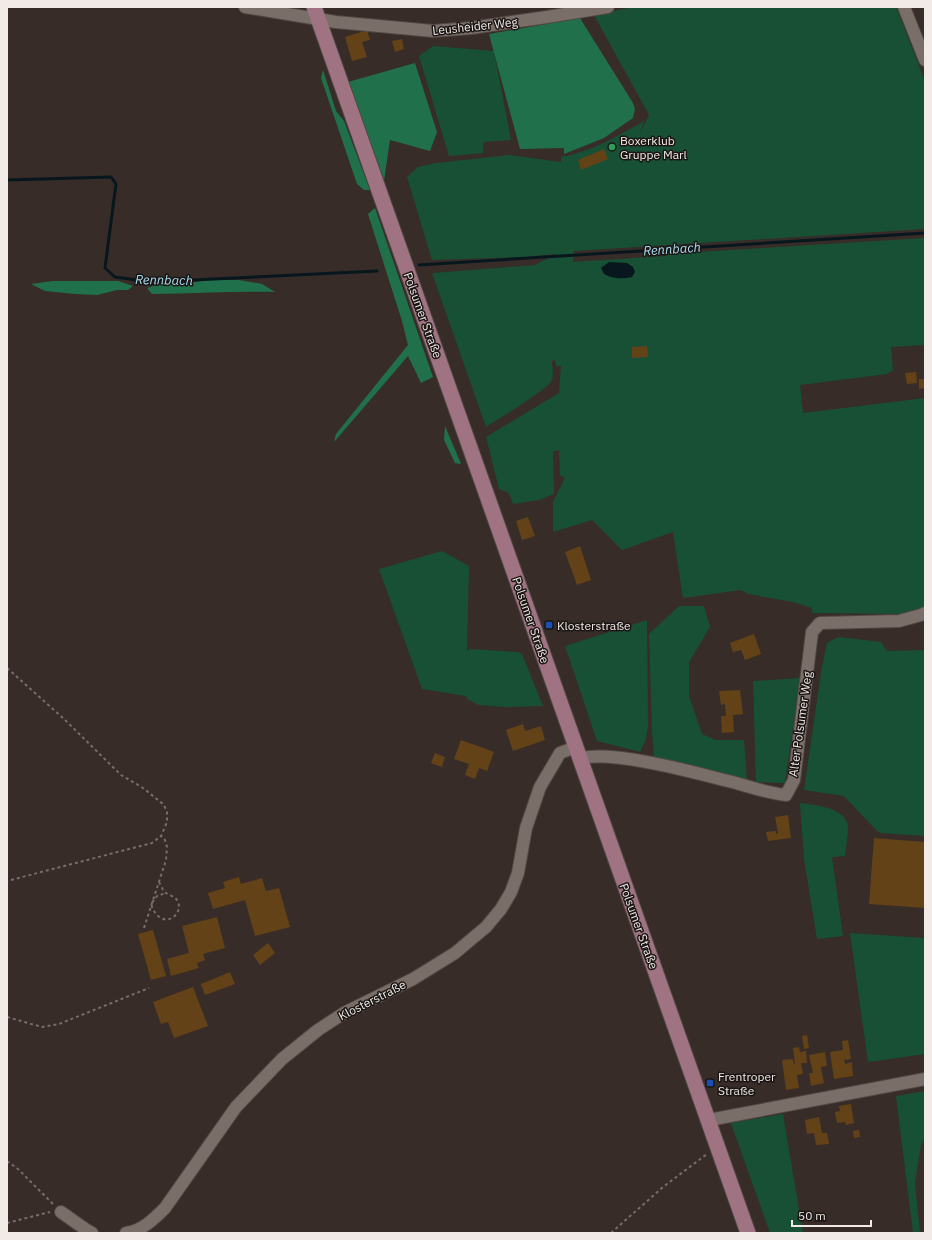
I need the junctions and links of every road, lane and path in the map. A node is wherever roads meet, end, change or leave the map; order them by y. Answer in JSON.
{"nodes":[{"id":1,"x":245,"y":7,"type":"edge"},
{"id":2,"x":608,"y":7,"type":"edge"},
{"id":3,"x":904,"y":7,"type":"edge"},
{"id":4,"x":316,"y":13,"type":"edge"},
{"id":5,"x":925,"y":60,"type":"edge"},
{"id":6,"x":925,"y":613,"type":"edge"},
{"id":7,"x":7,"y":668,"type":"edge"},
{"id":8,"x":578,"y":753,"type":"junction"},
{"id":9,"x":161,"y":836,"type":"junction"},
{"id":10,"x":7,"y":881,"type":"edge"},
{"id":11,"x":159,"y":882,"type":"junction"},
{"id":12,"x":166,"y":893,"type":"junction"},
{"id":13,"x":151,"y":904,"type":"junction"},
{"id":14,"x":144,"y":928,"type":"dead end"},
{"id":15,"x":149,"y":988,"type":"dead end"},
{"id":16,"x":7,"y":1017,"type":"edge"},
{"id":17,"x":925,"y":1079,"type":"edge"},
{"id":18,"x":709,"y":1120,"type":"junction"},
{"id":19,"x":718,"y":1146,"type":"junction"},
{"id":20,"x":7,"y":1161,"type":"edge"},
{"id":21,"x":61,"y":1212,"type":"junction"},
{"id":22,"x":7,"y":1223,"type":"edge"},
{"id":23,"x":92,"y":1233,"type":"edge"},
{"id":24,"x":126,"y":1233,"type":"edge"},
{"id":25,"x":611,"y":1233,"type":"edge"},
{"id":26,"x":748,"y":1233,"type":"edge"}],
"edges":[{"from":1,"to":4,"type":"street","name":"Leusheider Weg"},
{"from":2,"to":4,"type":"street","name":"Leusheider Weg"},
{"from":3,"to":5,"type":"street"},
{"from":4,"to":8,"type":"main road","name":"Polsumer Straße"},
{"from":6,"to":8,"type":"street","name":"Alter Polsumer Weg"},
{"from":7,"to":9,"type":"path"},
{"from":8,"to":18,"type":"main road","name":"Polsumer Straße"},
{"from":8,"to":24,"type":"street","name":"Klosterstraße"},
{"from":9,"to":10,"type":"path"},
{"from":9,"to":11,"type":"path"},
{"from":11,"to":12,"type":"path"},
{"from":11,"to":13,"type":"path"},
{"from":12,"to":13,"type":"path"},
{"from":12,"to":13,"type":"path"},
{"from":13,"to":14,"type":"path"},
{"from":15,"to":16,"type":"path"},
{"from":17,"to":18,"type":"street"},
{"from":18,"to":19,"type":"main road","name":"Polsumer Straße"},
{"from":19,"to":25,"type":"path"},
{"from":19,"to":26,"type":"main road","name":"Polsumer Straße"},
{"from":20,"to":21,"type":"path"},
{"from":21,"to":22,"type":"path"},
{"from":21,"to":23,"type":"street"}]}
